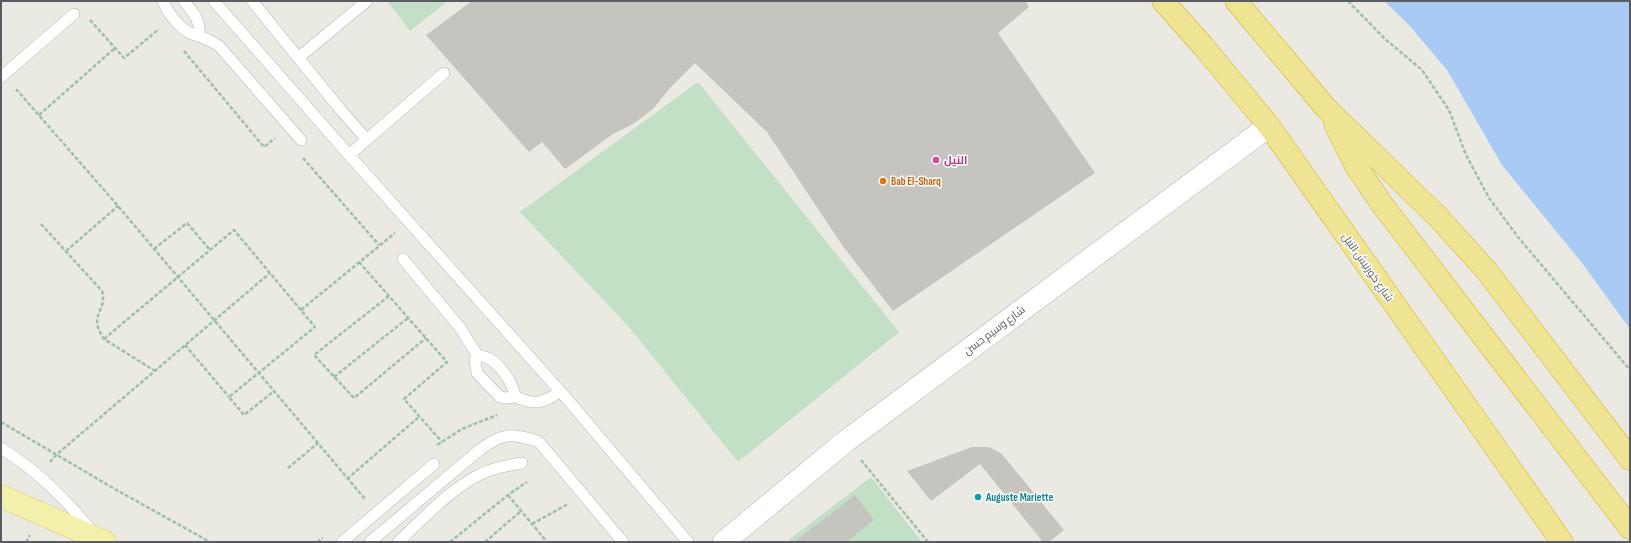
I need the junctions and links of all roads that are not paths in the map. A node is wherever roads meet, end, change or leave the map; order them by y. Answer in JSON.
{"nodes":[{"id":1,"x":163,"y":1,"type":"edge"},
{"id":2,"x":184,"y":1,"type":"edge"},
{"id":3,"x":214,"y":1,"type":"edge"},
{"id":4,"x":252,"y":1,"type":"edge"},
{"id":5,"x":366,"y":1,"type":"edge"},
{"id":6,"x":1163,"y":1,"type":"edge"},
{"id":7,"x":1236,"y":1,"type":"edge"},
{"id":8,"x":74,"y":14,"type":"dead end"},
{"id":9,"x":198,"y":36,"type":"junction"},
{"id":10,"x":298,"y":58,"type":"junction"},
{"id":11,"x":444,"y":73,"type":"dead end"},
{"id":12,"x":1,"y":76,"type":"edge"},
{"id":13,"x":1326,"y":108,"type":"junction"},
{"id":14,"x":1269,"y":126,"type":"junction"},
{"id":15,"x":301,"y":140,"type":"dead end"},
{"id":16,"x":367,"y":140,"type":"junction"},
{"id":17,"x":349,"y":155,"type":"junction"},
{"id":18,"x":404,"y":259,"type":"dead end"},
{"id":19,"x":477,"y":355,"type":"junction"},
{"id":20,"x":560,"y":391,"type":"junction"},
{"id":21,"x":515,"y":397,"type":"junction"},
{"id":22,"x":1,"y":448,"type":"edge"},
{"id":23,"x":1630,"y":459,"type":"edge"},
{"id":24,"x":522,"y":463,"type":"dead end"},
{"id":25,"x":434,"y":464,"type":"dead end"},
{"id":26,"x":1,"y":496,"type":"edge"},
{"id":27,"x":1630,"y":528,"type":"edge"},
{"id":28,"x":1555,"y":536,"type":"edge"},
{"id":29,"x":102,"y":540,"type":"edge"},
{"id":30,"x":342,"y":542,"type":"edge"},
{"id":31,"x":370,"y":542,"type":"edge"},
{"id":32,"x":398,"y":542,"type":"edge"},
{"id":33,"x":623,"y":542,"type":"edge"},
{"id":34,"x":688,"y":542,"type":"edge"},
{"id":35,"x":724,"y":542,"type":"edge"}],
"edges":[{"from":1,"to":9,"type":"lane"},
{"from":2,"to":9,"type":"lane"},
{"from":3,"to":17,"type":"lane"},
{"from":4,"to":10,"type":"lane"},
{"from":5,"to":10,"type":"lane"},
{"from":6,"to":14,"type":"highway","name":"شارع كورنيش النيل"},
{"from":7,"to":13,"type":"highway"},
{"from":8,"to":12,"type":"lane"},
{"from":9,"to":15,"type":"lane"},
{"from":10,"to":16,"type":"lane"},
{"from":11,"to":16,"type":"lane"},
{"from":13,"to":23,"type":"highway"},
{"from":13,"to":27,"type":"highway"},
{"from":14,"to":28,"type":"highway","name":"شارع كورنيش النيل"},
{"from":14,"to":35,"type":"street","name":"شارع وسيم حسن"},
{"from":16,"to":17,"type":"lane"},
{"from":17,"to":20,"type":"lane"},
{"from":18,"to":19,"type":"lane"},
{"from":19,"to":21,"type":"lane"},
{"from":19,"to":21,"type":"lane"},
{"from":20,"to":21,"type":"lane"},
{"from":20,"to":34,"type":"lane"},
{"from":22,"to":29,"type":"lane"},
{"from":24,"to":32,"type":"lane"},
{"from":25,"to":30,"type":"lane"},
{"from":26,"to":29,"type":"main road"},
{"from":31,"to":33,"type":"lane"}]}
